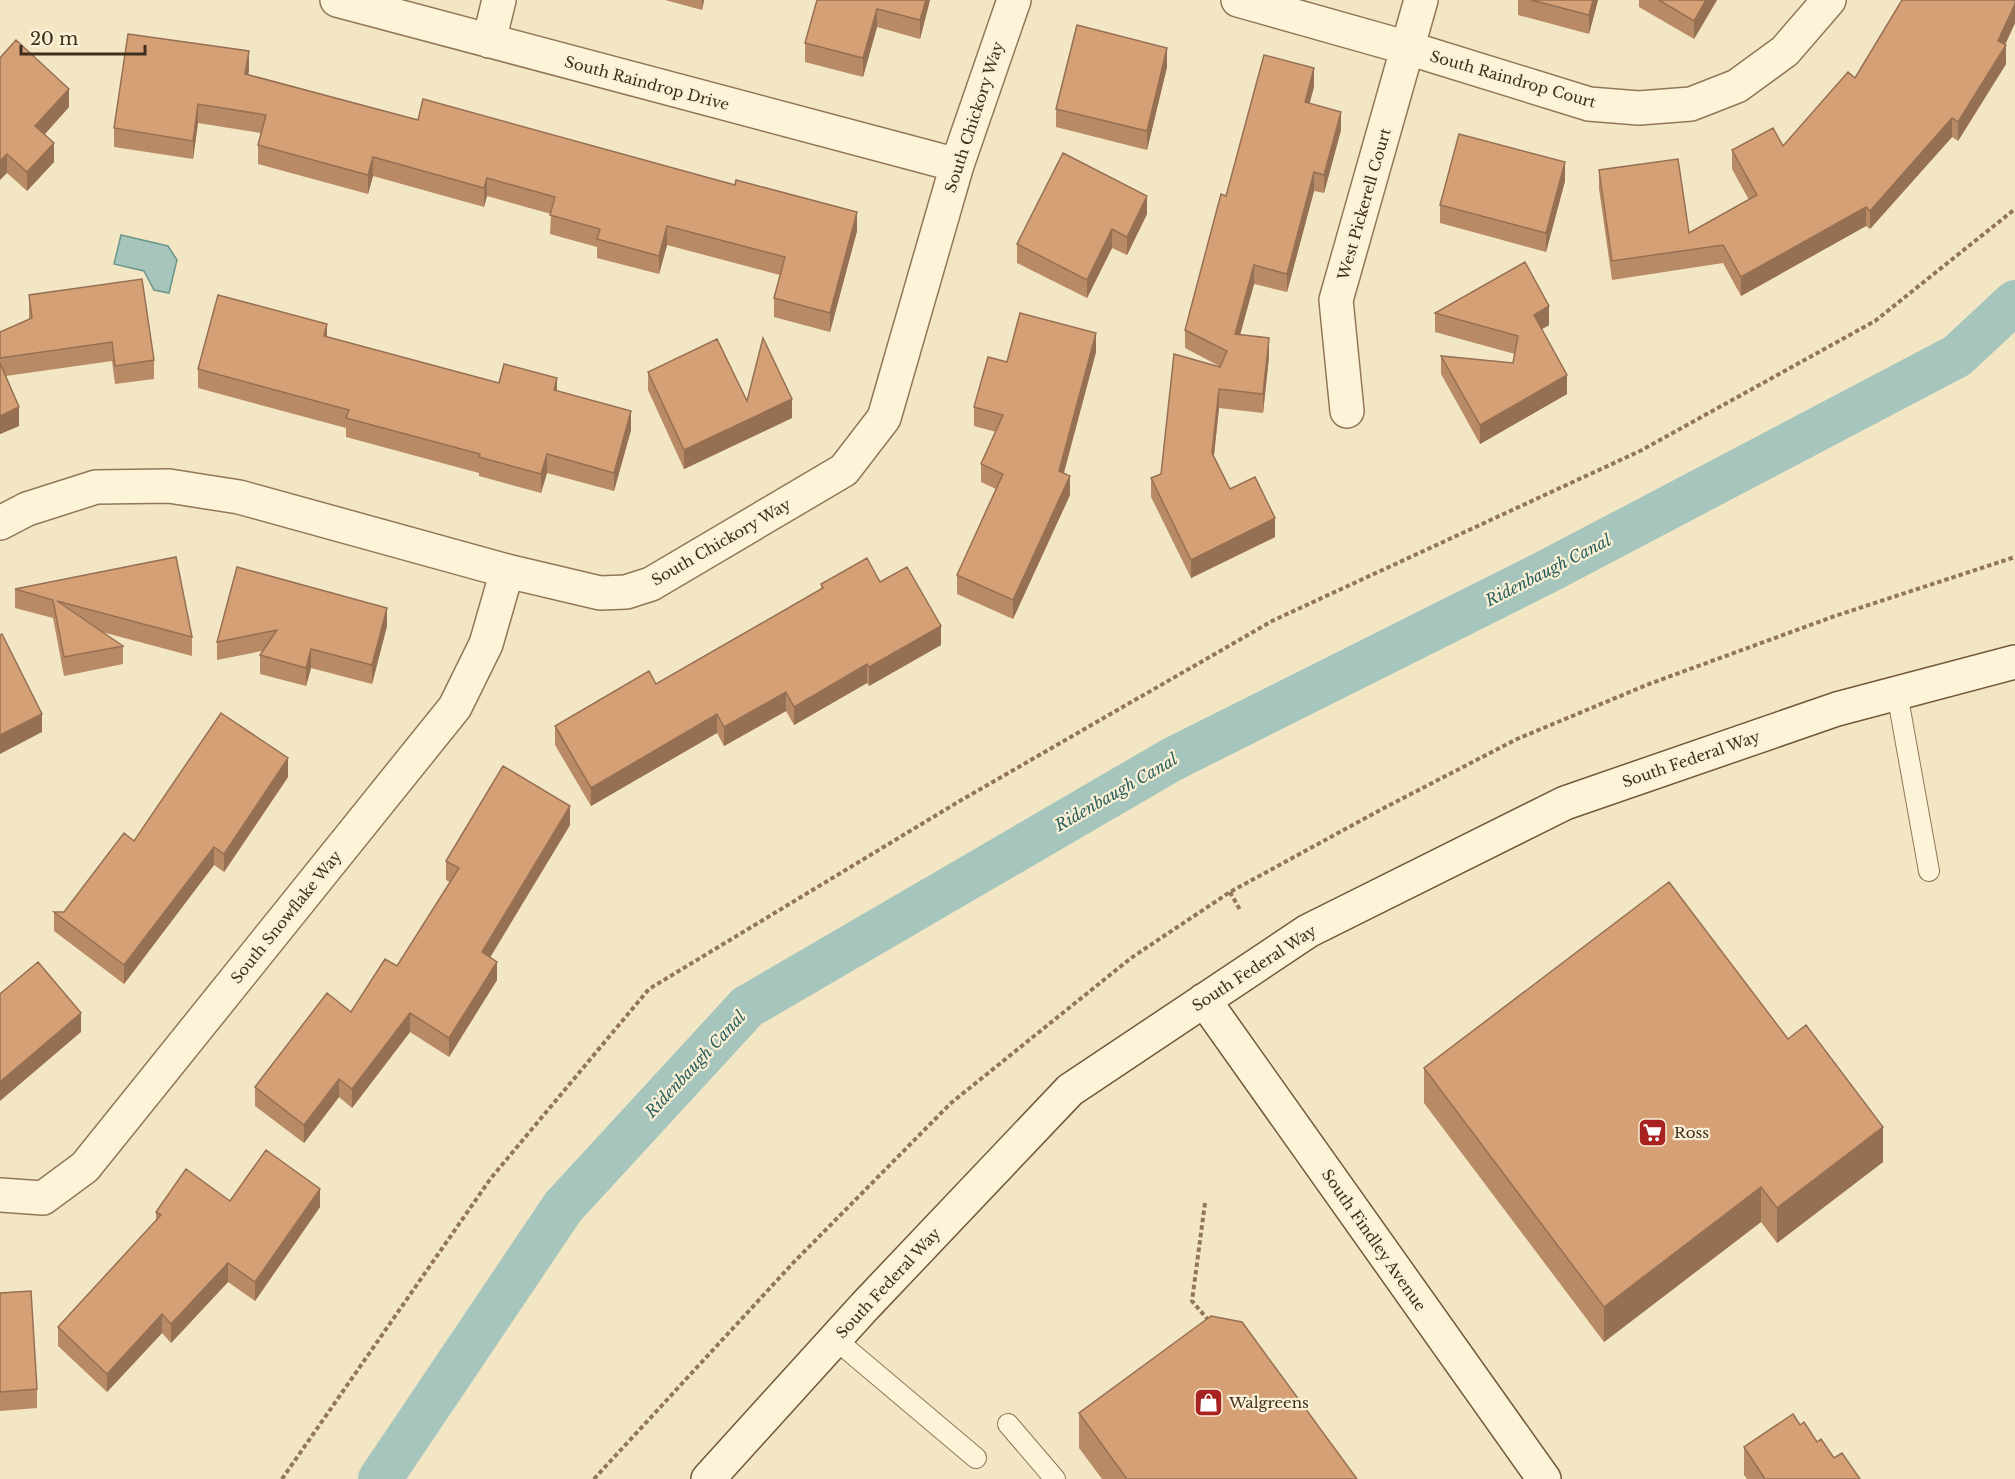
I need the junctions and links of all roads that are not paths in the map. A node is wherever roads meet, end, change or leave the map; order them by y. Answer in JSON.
{"nodes":[{"id":1,"x":337,"y":0,"type":"edge"},
{"id":2,"x":500,"y":0,"type":"edge"},
{"id":3,"x":1014,"y":0,"type":"edge"},
{"id":4,"x":1238,"y":0,"type":"edge"},
{"id":5,"x":1421,"y":0,"type":"edge"},
{"id":6,"x":1829,"y":0,"type":"edge"},
{"id":7,"x":489,"y":40,"type":"junction"},
{"id":8,"x":1408,"y":48,"type":"junction"},
{"id":9,"x":957,"y":165,"type":"junction"},
{"id":10,"x":1347,"y":411,"type":"dead end"},
{"id":11,"x":0,"y":523,"type":"edge"},
{"id":12,"x":507,"y":571,"type":"junction"},
{"id":13,"x":2015,"y":662,"type":"edge"},
{"id":14,"x":1897,"y":693,"type":"junction"},
{"id":15,"x":1929,"y":871,"type":"dead end"},
{"id":16,"x":1204,"y":1000,"type":"junction"},
{"id":17,"x":0,"y":1195,"type":"edge"},
{"id":18,"x":835,"y":1339,"type":"junction"},
{"id":19,"x":1008,"y":1424,"type":"dead end"},
{"id":20,"x":976,"y":1458,"type":"dead end"},
{"id":21,"x":708,"y":1479,"type":"edge"},
{"id":22,"x":1055,"y":1479,"type":"edge"},
{"id":23,"x":1544,"y":1479,"type":"edge"}],
"edges":[{"from":1,"to":7,"type":"street","name":"South Raindrop Drive"},
{"from":2,"to":7,"type":"street"},
{"from":3,"to":9,"type":"street","name":"South Chickory Way"},
{"from":4,"to":8,"type":"street","name":"South Raindrop Court"},
{"from":5,"to":8,"type":"street","name":"West Pickerell Court"},
{"from":6,"to":8,"type":"street","name":"South Raindrop Court"},
{"from":7,"to":9,"type":"street","name":"South Raindrop Drive"},
{"from":8,"to":10,"type":"street","name":"West Pickerell Court"},
{"from":9,"to":12,"type":"street","name":"South Chickory Way"},
{"from":11,"to":12,"type":"street","name":"South Chickory Way"},
{"from":12,"to":17,"type":"street","name":"South Snowflake Way"},
{"from":13,"to":14,"type":"street","name":"South Federal Way"},
{"from":14,"to":15,"type":"lane"},
{"from":14,"to":16,"type":"street","name":"South Federal Way"},
{"from":16,"to":18,"type":"street","name":"South Federal Way"},
{"from":16,"to":23,"type":"street","name":"South Findley Avenue"},
{"from":18,"to":20,"type":"lane"},
{"from":18,"to":21,"type":"street","name":"South Federal Way"},
{"from":19,"to":22,"type":"lane"}]}
